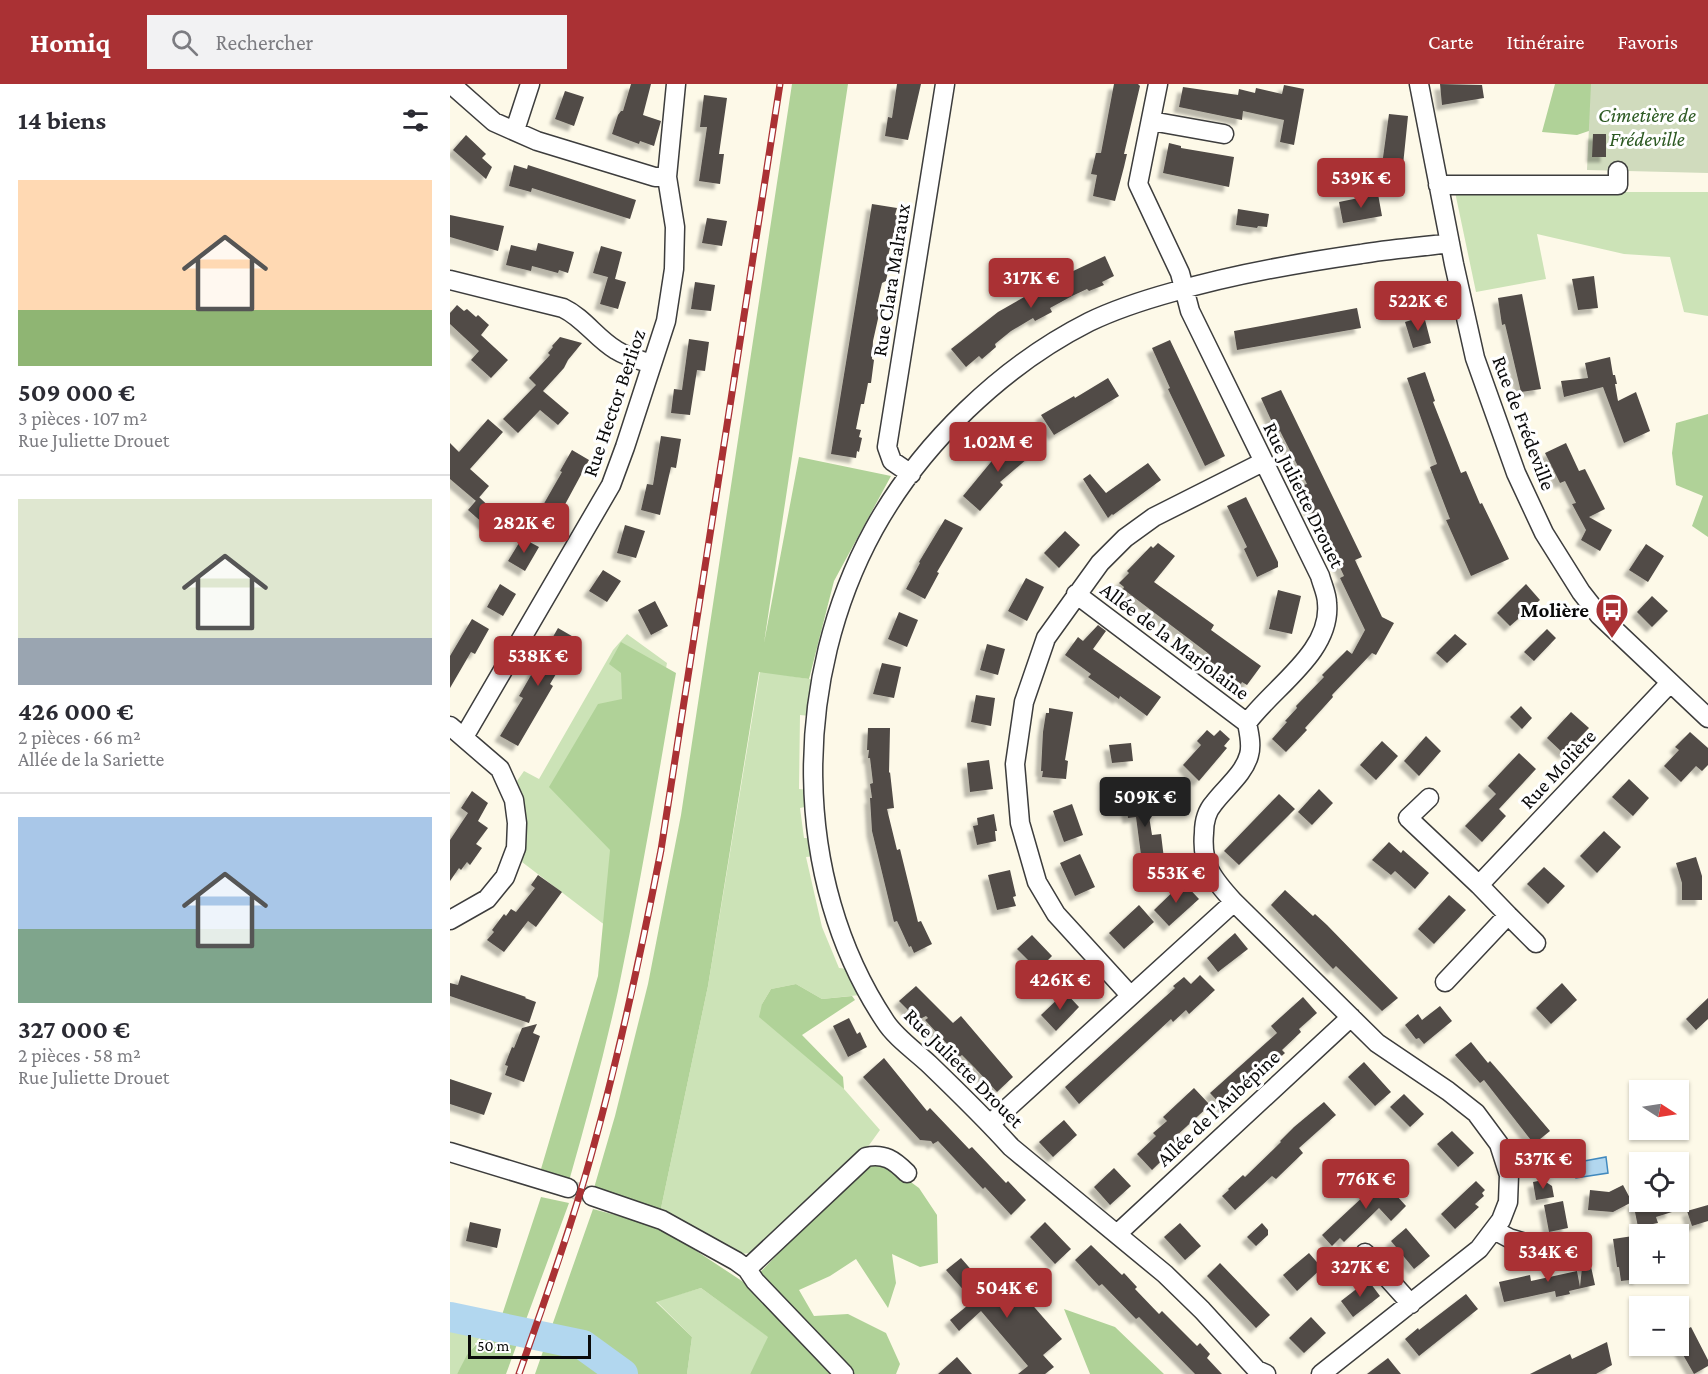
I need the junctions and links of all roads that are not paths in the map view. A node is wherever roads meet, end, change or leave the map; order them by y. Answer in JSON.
{"nodes":[{"id":1,"x":451,"y":84,"type":"edge"},
{"id":2,"x":530,"y":84,"type":"edge"},
{"id":3,"x":676,"y":84,"type":"edge"},
{"id":4,"x":945,"y":84,"type":"edge"},
{"id":5,"x":1158,"y":84,"type":"edge"},
{"id":6,"x":1419,"y":84,"type":"edge"},
{"id":7,"x":1151,"y":121,"type":"junction"},
{"id":8,"x":515,"y":130,"type":"junction"},
{"id":9,"x":1224,"y":135,"type":"dead end"},
{"id":10,"x":1618,"y":171,"type":"dead end"},
{"id":11,"x":667,"y":177,"type":"junction"},
{"id":12,"x":1438,"y":184,"type":"junction"},
{"id":13,"x":1450,"y":243,"type":"junction"},
{"id":14,"x":450,"y":280,"type":"edge"},
{"id":15,"x":1184,"y":289,"type":"junction"},
{"id":16,"x":652,"y":364,"type":"junction"},
{"id":17,"x":1263,"y":462,"type":"junction"},
{"id":18,"x":911,"y":474,"type":"junction"},
{"id":19,"x":1076,"y":594,"type":"junction"},
{"id":20,"x":1670,"y":683,"type":"junction"},
{"id":21,"x":1708,"y":718,"type":"edge"},
{"id":22,"x":1247,"y":723,"type":"junction"},
{"id":23,"x":457,"y":731,"type":"edge"},
{"id":24,"x":1429,"y":798,"type":"dead end"},
{"id":25,"x":1479,"y":885,"type":"junction"},
{"id":26,"x":1234,"y":902,"type":"junction"},
{"id":27,"x":1508,"y":915,"type":"junction"},
{"id":28,"x":450,"y":920,"type":"edge"},
{"id":29,"x":1536,"y":943,"type":"dead end"},
{"id":30,"x":1445,"y":982,"type":"dead end"},
{"id":31,"x":1130,"y":995,"type":"junction"},
{"id":32,"x":1351,"y":1017,"type":"junction"},
{"id":33,"x":990,"y":1124,"type":"junction"},
{"id":34,"x":450,"y":1152,"type":"edge"},
{"id":35,"x":907,"y":1173,"type":"dead end"},
{"id":36,"x":568,"y":1188,"type":"tunnel mouth"},
{"id":37,"x":592,"y":1196,"type":"tunnel mouth"},
{"id":38,"x":1494,"y":1230,"type":"junction"},
{"id":39,"x":1118,"y":1234,"type":"junction"},
{"id":40,"x":1538,"y":1247,"type":"dead end"},
{"id":41,"x":1365,"y":1253,"type":"dead end"},
{"id":42,"x":747,"y":1269,"type":"junction"},
{"id":43,"x":1411,"y":1304,"type":"junction"},
{"id":44,"x":844,"y":1374,"type":"edge"},
{"id":45,"x":1266,"y":1374,"type":"edge"},
{"id":46,"x":1321,"y":1374,"type":"edge"}],
"edges":[{"from":1,"to":8,"type":"street"},
{"from":2,"to":8,"type":"street"},
{"from":3,"to":11,"type":"street","name":"Rue Hector Berlioz"},
{"from":4,"to":18,"type":"street","name":"Rue Clara Malraux"},
{"from":5,"to":7,"type":"street"},
{"from":6,"to":12,"type":"street","name":"Rue de Frédeville"},
{"from":7,"to":9,"type":"street"},
{"from":7,"to":15,"type":"street"},
{"from":8,"to":11,"type":"street"},
{"from":10,"to":12,"type":"street"},
{"from":11,"to":16,"type":"street","name":"Rue Hector Berlioz"},
{"from":12,"to":13,"type":"street","name":"Rue de Frédeville"},
{"from":13,"to":15,"type":"street","name":"Rue Juliette Drouet"},
{"from":13,"to":20,"type":"street","name":"Rue de Frédeville"},
{"from":14,"to":16,"type":"street"},
{"from":15,"to":17,"type":"street","name":"Rue Juliette Drouet"},
{"from":15,"to":18,"type":"street","name":"Rue Juliette Drouet"},
{"from":16,"to":23,"type":"street","name":"Rue Hector Berlioz"},
{"from":17,"to":19,"type":"street"},
{"from":17,"to":22,"type":"street","name":"Rue Juliette Drouet"},
{"from":18,"to":33,"type":"street","name":"Rue Juliette Drouet"},
{"from":19,"to":22,"type":"street","name":"Allée de la Marjolaine"},
{"from":19,"to":31,"type":"street"},
{"from":20,"to":21,"type":"street","name":"Rue de Frédeville"},
{"from":20,"to":25,"type":"street","name":"Rue Molière"},
{"from":22,"to":26,"type":"street"},
{"from":23,"to":28,"type":"street"},
{"from":24,"to":25,"type":"street"},
{"from":25,"to":27,"type":"street"},
{"from":26,"to":31,"type":"street"},
{"from":26,"to":32,"type":"street"},
{"from":27,"to":29,"type":"street"},
{"from":27,"to":30,"type":"street"},
{"from":31,"to":33,"type":"street"},
{"from":32,"to":38,"type":"street"},
{"from":32,"to":39,"type":"street","name":"Allée de l'Aubépine"},
{"from":33,"to":39,"type":"street","name":"Rue Juliette Drouet"},
{"from":34,"to":36,"type":"street"},
{"from":35,"to":42,"type":"street"},
{"from":37,"to":42,"type":"street"},
{"from":38,"to":40,"type":"street"},
{"from":38,"to":43,"type":"street"},
{"from":39,"to":45,"type":"street","name":"Rue Juliette Drouet"},
{"from":41,"to":43,"type":"street"},
{"from":42,"to":44,"type":"street"},
{"from":43,"to":46,"type":"street"}]}
